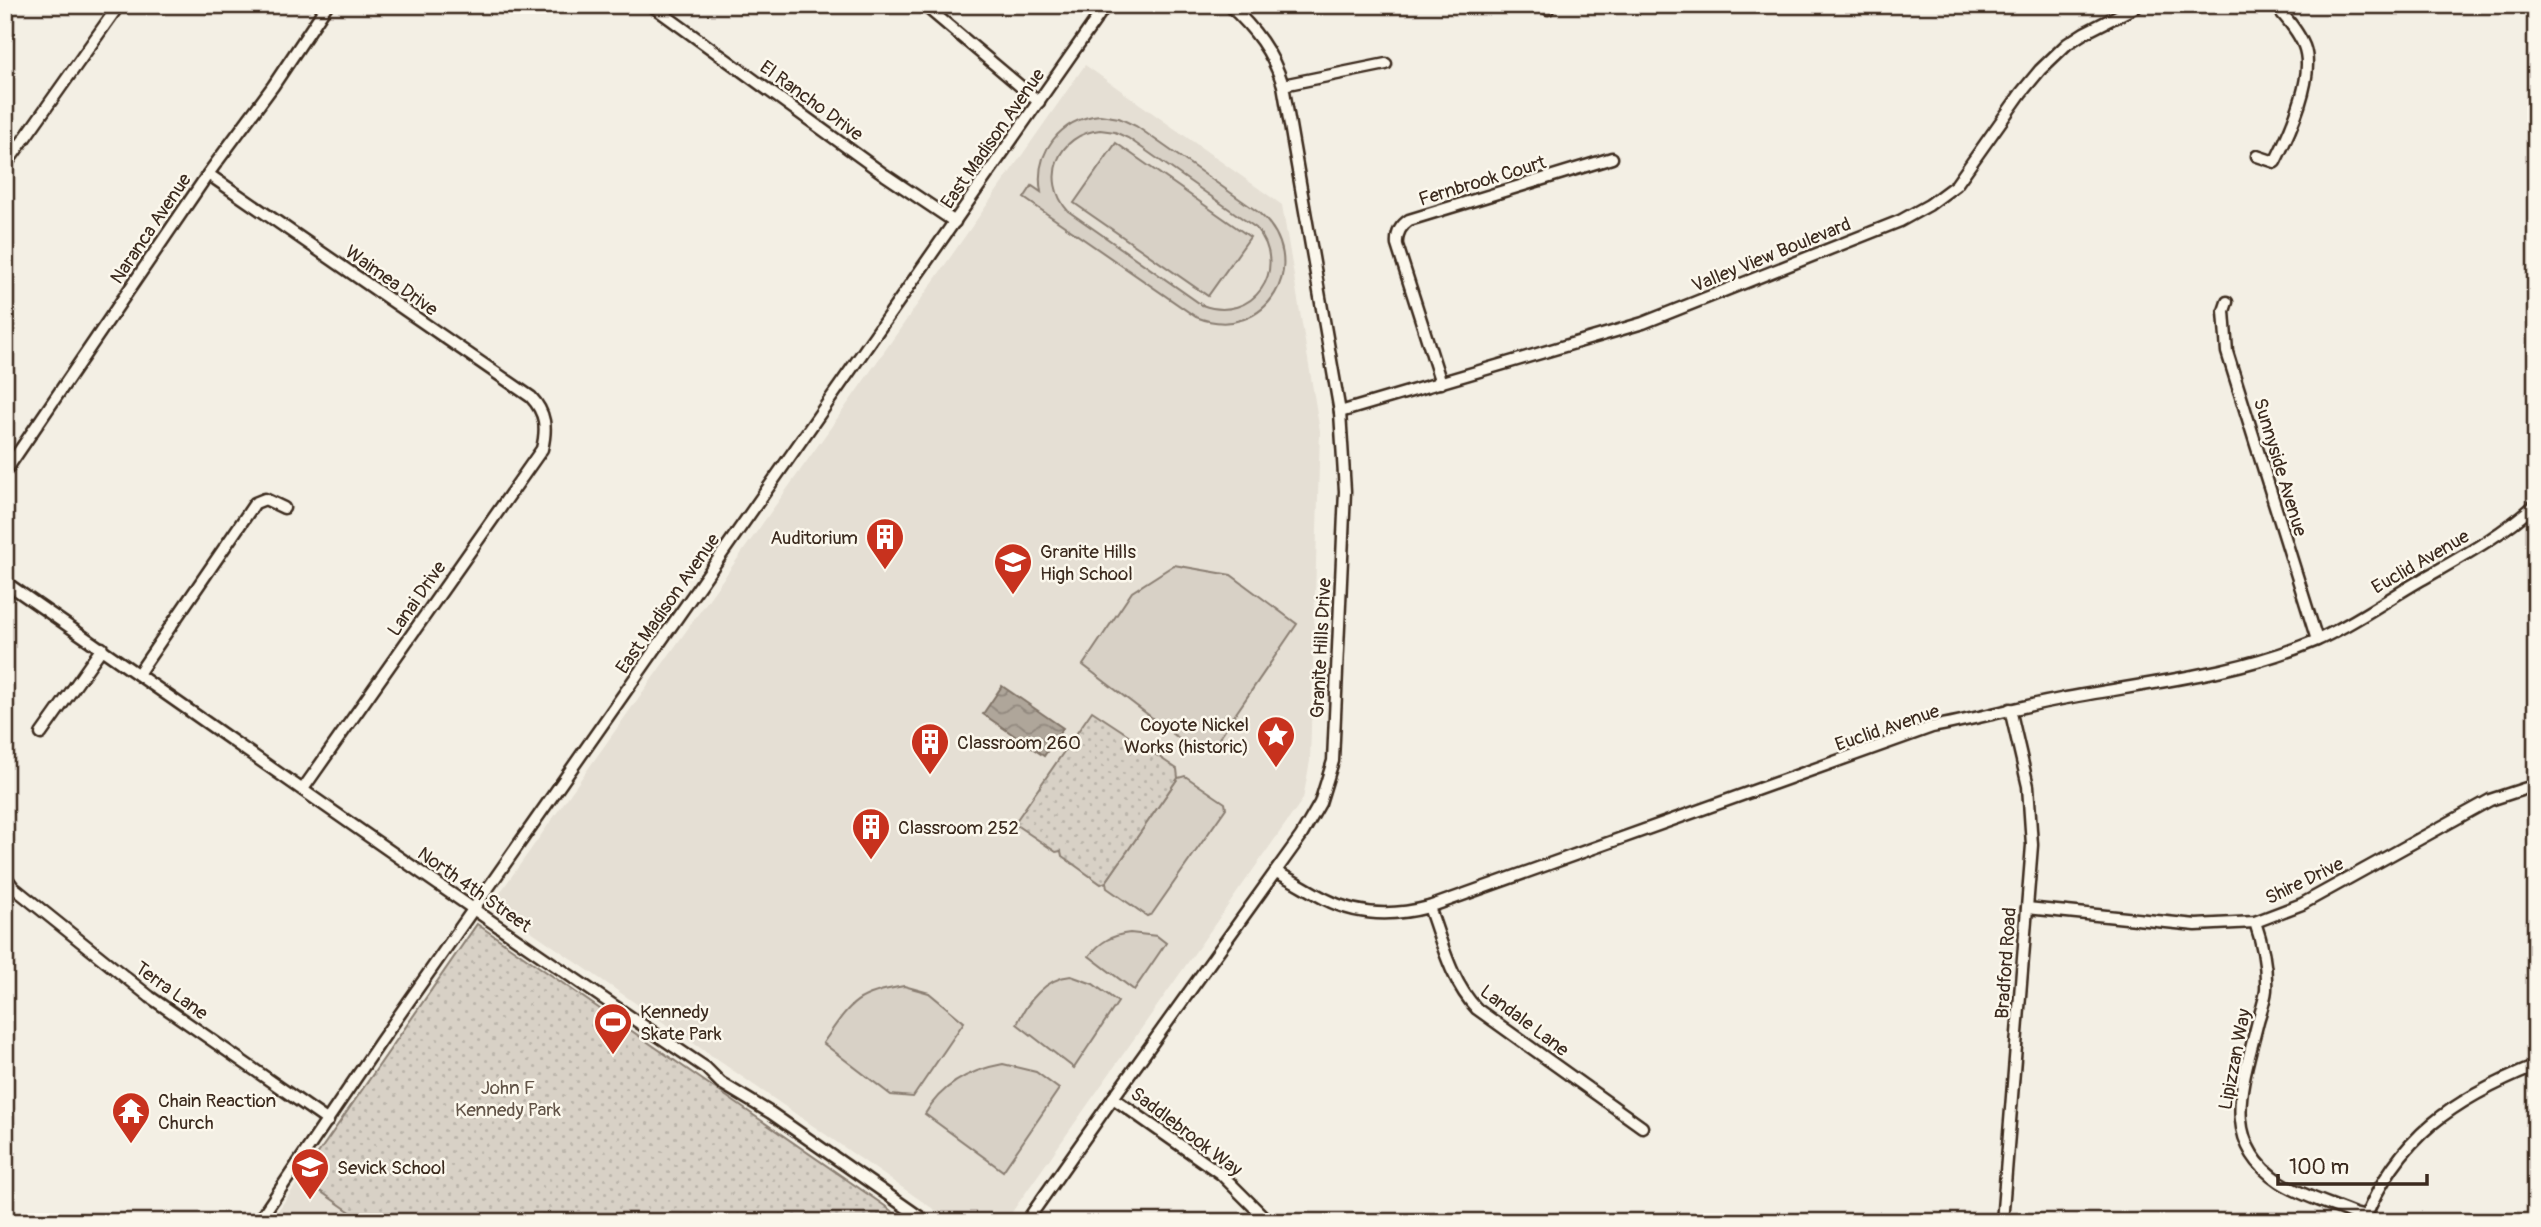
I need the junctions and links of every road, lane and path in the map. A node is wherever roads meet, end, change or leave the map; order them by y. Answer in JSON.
{"nodes":[{"id":1,"x":119,"y":5,"type":"edge"},
{"id":2,"x":327,"y":5,"type":"edge"},
{"id":3,"x":651,"y":5,"type":"edge"},
{"id":4,"x":924,"y":5,"type":"edge"},
{"id":5,"x":1106,"y":5,"type":"edge"},
{"id":6,"x":1229,"y":5,"type":"edge"},
{"id":7,"x":2139,"y":5,"type":"edge"},
{"id":8,"x":2275,"y":5,"type":"edge"},
{"id":9,"x":1386,"y":64,"type":"dead end"},
{"id":10,"x":1283,"y":85,"type":"junction"},
{"id":11,"x":1039,"y":102,"type":"junction"},
{"id":12,"x":2257,"y":156,"type":"dead end"},
{"id":13,"x":1612,"y":158,"type":"dead end"},
{"id":14,"x":5,"y":166,"type":"edge"},
{"id":15,"x":208,"y":174,"type":"junction"},
{"id":16,"x":955,"y":222,"type":"junction"},
{"id":17,"x":2227,"y":302,"type":"dead end"},
{"id":18,"x":1441,"y":383,"type":"junction"},
{"id":19,"x":1340,"y":412,"type":"junction"},
{"id":20,"x":545,"y":423,"type":"joint"},
{"id":21,"x":5,"y":472,"type":"edge"},
{"id":22,"x":2536,"y":505,"type":"edge"},
{"id":23,"x":284,"y":508,"type":"dead end"},
{"id":24,"x":5,"y":582,"type":"edge"},
{"id":25,"x":2317,"y":640,"type":"junction"},
{"id":26,"x":102,"y":648,"type":"junction"},
{"id":27,"x":138,"y":674,"type":"junction"},
{"id":28,"x":2010,"y":709,"type":"junction"},
{"id":29,"x":41,"y":734,"type":"dead end"},
{"id":30,"x":2536,"y":785,"type":"edge"},
{"id":31,"x":303,"y":789,"type":"junction"},
{"id":32,"x":1276,"y":872,"type":"junction"},
{"id":33,"x":5,"y":876,"type":"edge"},
{"id":34,"x":1429,"y":907,"type":"junction"},
{"id":35,"x":2027,"y":908,"type":"junction"},
{"id":36,"x":474,"y":909,"type":"junction"},
{"id":37,"x":2255,"y":922,"type":"junction"},
{"id":38,"x":2536,"y":1066,"type":"edge"},
{"id":39,"x":1113,"y":1098,"type":"junction"},
{"id":40,"x":328,"y":1121,"type":"junction"},
{"id":41,"x":1642,"y":1127,"type":"dead end"},
{"id":42,"x":2365,"y":1219,"type":"edge"},
{"id":43,"x":258,"y":1222,"type":"edge"},
{"id":44,"x":927,"y":1222,"type":"edge"},
{"id":45,"x":1027,"y":1222,"type":"edge"},
{"id":46,"x":1269,"y":1222,"type":"edge"},
{"id":47,"x":2002,"y":1222,"type":"edge"}],
"edges":[{"from":1,"to":14,"type":"street"},
{"from":2,"to":15,"type":"street","name":"Naranca Avenue"},
{"from":3,"to":16,"type":"street","name":"El Rancho Drive"},
{"from":4,"to":11,"type":"street"},
{"from":5,"to":11,"type":"street","name":"East Madison Avenue"},
{"from":6,"to":10,"type":"street","name":"Granite Hills Drive"},
{"from":7,"to":18,"type":"street","name":"Valley View Boulevard"},
{"from":8,"to":12,"type":"street"},
{"from":9,"to":10,"type":"street"},
{"from":10,"to":19,"type":"street","name":"Granite Hills Drive"},
{"from":11,"to":16,"type":"street","name":"East Madison Avenue"},
{"from":13,"to":18,"type":"street","name":"Fernbrook Court"},
{"from":15,"to":20,"type":"street","name":"Waimea Drive"},
{"from":15,"to":21,"type":"street","name":"Naranca Avenue"},
{"from":16,"to":36,"type":"street","name":"East Madison Avenue"},
{"from":17,"to":25,"type":"street","name":"Sunnyside Avenue"},
{"from":18,"to":19,"type":"street","name":"Valley View Boulevard"},
{"from":19,"to":32,"type":"street","name":"Granite Hills Drive"},
{"from":20,"to":31,"type":"street","name":"Lanai Drive"},
{"from":22,"to":25,"type":"street","name":"Euclid Avenue"},
{"from":23,"to":27,"type":"street"},
{"from":24,"to":26,"type":"street","name":"North 4th Street"},
{"from":25,"to":28,"type":"street","name":"Euclid Avenue"},
{"from":26,"to":27,"type":"street","name":"North 4th Street"},
{"from":26,"to":29,"type":"street"},
{"from":27,"to":31,"type":"street","name":"North 4th Street"},
{"from":28,"to":34,"type":"street","name":"Euclid Avenue"},
{"from":28,"to":35,"type":"street","name":"Bradford Road"},
{"from":30,"to":37,"type":"street","name":"Shire Drive"},
{"from":31,"to":36,"type":"street","name":"North 4th Street"},
{"from":32,"to":34,"type":"street","name":"Euclid Avenue"},
{"from":32,"to":39,"type":"street","name":"Granite Hills Drive"},
{"from":33,"to":40,"type":"street","name":"Terra Lane"},
{"from":34,"to":41,"type":"street","name":"Landale Lane"},
{"from":35,"to":37,"type":"street","name":"Shire Drive"},
{"from":35,"to":47,"type":"street","name":"Bradford Road"},
{"from":36,"to":40,"type":"street","name":"East Madison Avenue"},
{"from":36,"to":44,"type":"street","name":"North 4th Street"},
{"from":37,"to":42,"type":"street","name":"Lipizzan Way"},
{"from":38,"to":42,"type":"street"},
{"from":39,"to":45,"type":"street","name":"Granite Hills Drive"},
{"from":39,"to":46,"type":"street","name":"Saddlebrook Way"},
{"from":40,"to":43,"type":"street","name":"East Madison Avenue"}]}
